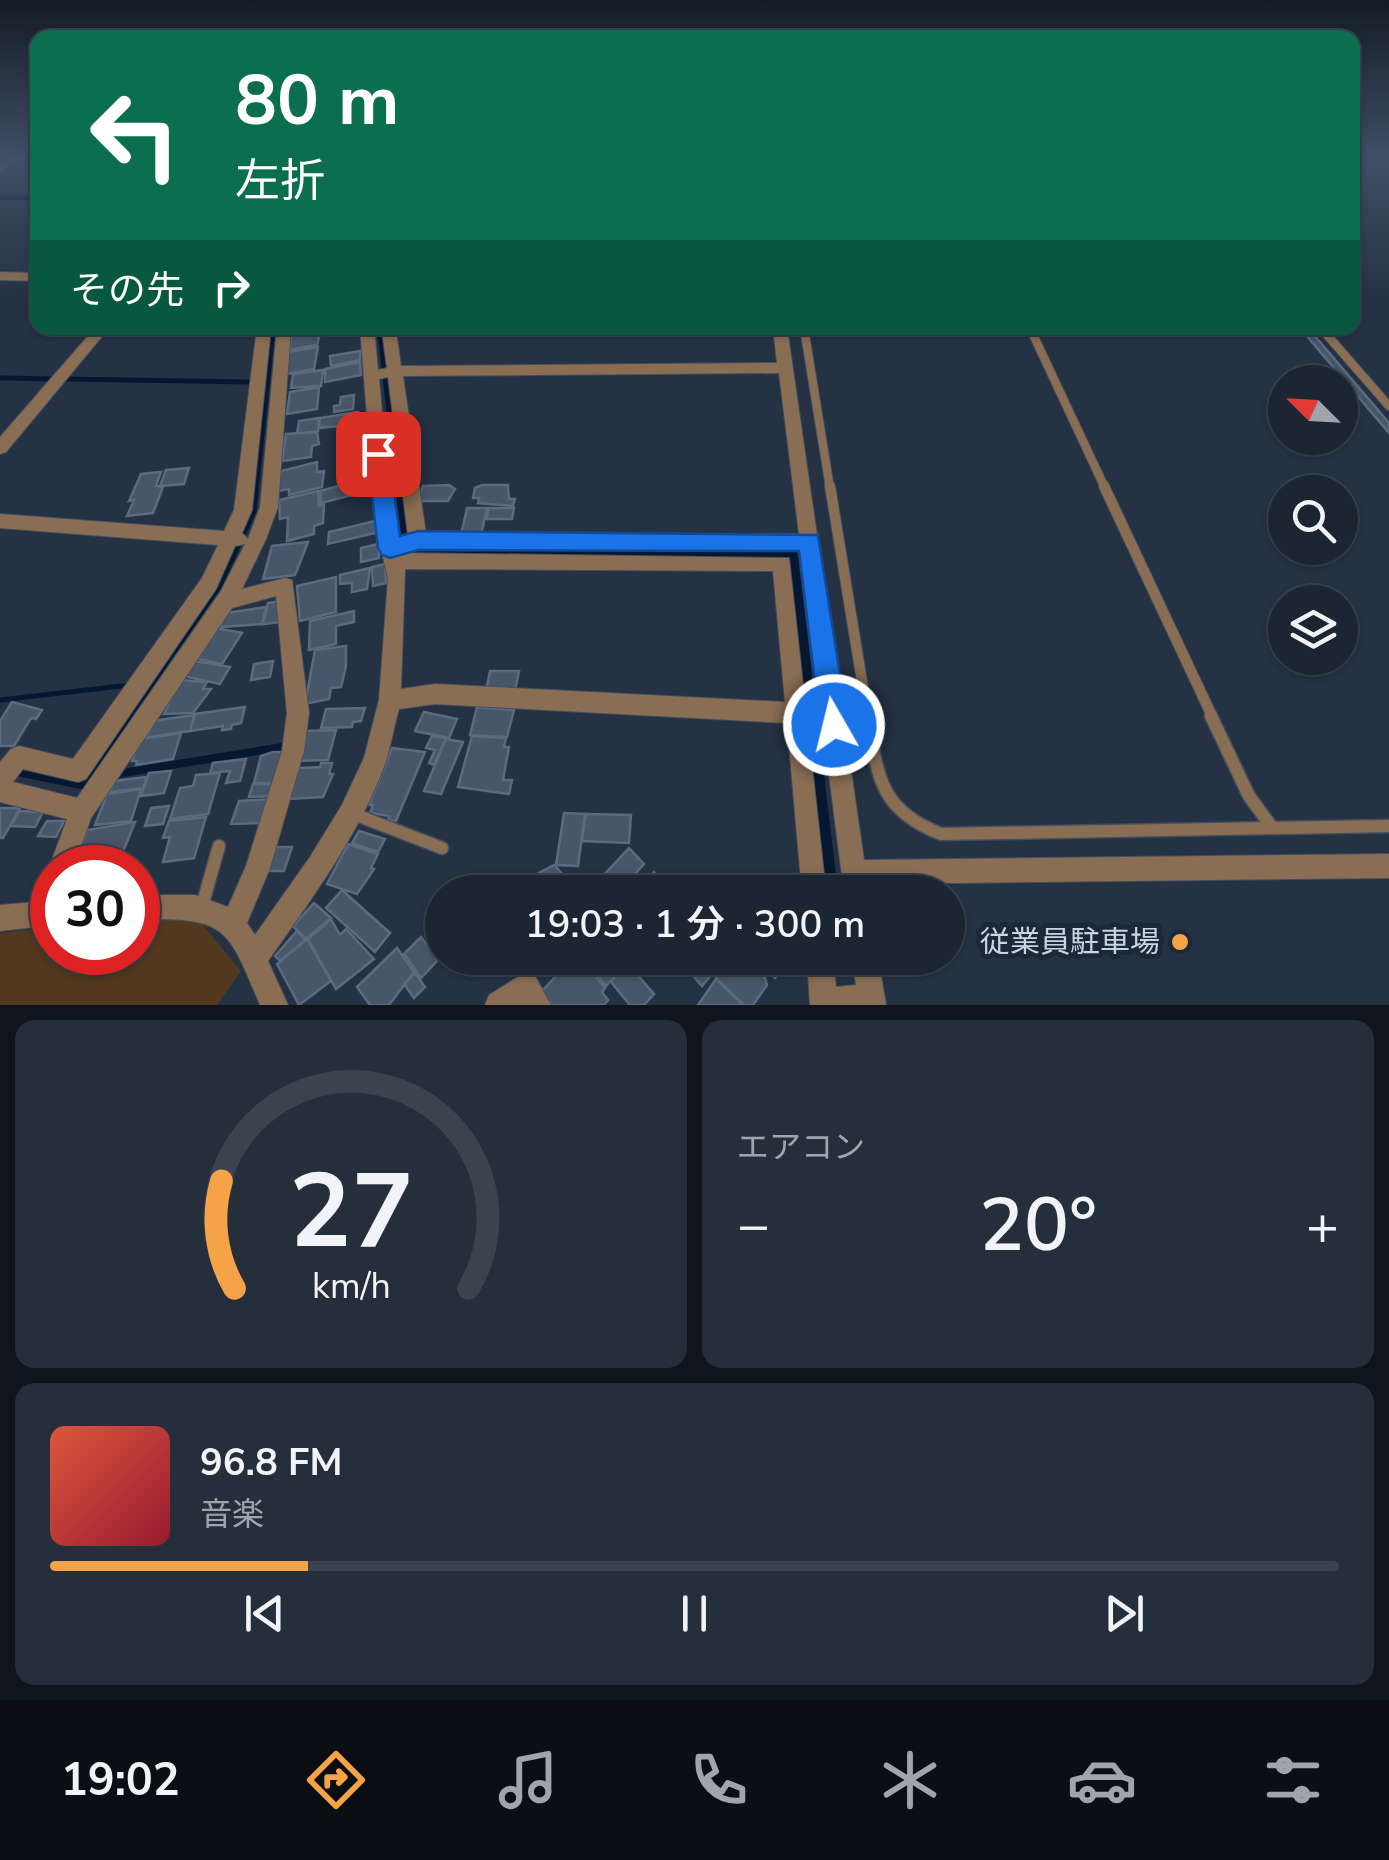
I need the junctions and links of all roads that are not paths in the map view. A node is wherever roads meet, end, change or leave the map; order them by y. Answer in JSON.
{"nodes":[{"id":1,"x":0,"y":276,"type":"edge"},
{"id":2,"x":30,"y":277,"type":"edge"},
{"id":3,"x":96,"y":335,"type":"edge"},
{"id":4,"x":263,"y":335,"type":"edge"},
{"id":5,"x":283,"y":335,"type":"edge"},
{"id":6,"x":369,"y":335,"type":"edge"},
{"id":7,"x":389,"y":335,"type":"edge"},
{"id":8,"x":781,"y":335,"type":"edge"},
{"id":9,"x":805,"y":335,"type":"edge"},
{"id":10,"x":1033,"y":335,"type":"edge"},
{"id":11,"x":1328,"y":335,"type":"edge"},
{"id":12,"x":786,"y":368,"type":"junction"},
{"id":13,"x":383,"y":373,"type":"junction"},
{"id":14,"x":1389,"y":406,"type":"edge"},
{"id":15,"x":0,"y":448,"type":"edge"},
{"id":16,"x":0,"y":520,"type":"edge"},
{"id":17,"x":243,"y":539,"type":"junction"},
{"id":18,"x":810,"y":541,"type":"junction"},
{"id":19,"x":403,"y":548,"type":"junction"},
{"id":20,"x":225,"y":601,"type":"junction"},
{"id":21,"x":390,"y":700,"type":"junction"},
{"id":22,"x":797,"y":713,"type":"junction"},
{"id":23,"x":7,"y":772,"type":"edge"},
{"id":24,"x":0,"y":790,"type":"edge"},
{"id":25,"x":82,"y":811,"type":"junction"},
{"id":26,"x":350,"y":812,"type":"junction"},
{"id":27,"x":1272,"y":826,"type":"junction"},
{"id":28,"x":1389,"y":826,"type":"edge"},
{"id":29,"x":70,"y":845,"type":"edge"},
{"id":30,"x":220,"y":846,"type":"dead end"},
{"id":31,"x":442,"y":848,"type":"dead end"},
{"id":32,"x":1389,"y":866,"type":"edge"},
{"id":33,"x":812,"y":875,"type":"edge"},
{"id":34,"x":854,"y":875,"type":"edge"},
{"id":35,"x":965,"y":879,"type":"edge"},
{"id":36,"x":202,"y":906,"type":"junction"},
{"id":37,"x":160,"y":907,"type":"edge"},
{"id":38,"x":30,"y":911,"type":"edge"},
{"id":39,"x":0,"y":918,"type":"edge"},
{"id":40,"x":234,"y":924,"type":"junction"},
{"id":41,"x":254,"y":959,"type":"junction"},
{"id":42,"x":822,"y":975,"type":"edge"},
{"id":43,"x":866,"y":975,"type":"edge"},
{"id":44,"x":868,"y":1000,"type":"edge"},
{"id":45,"x":826,"y":1002,"type":"edge"},
{"id":46,"x":274,"y":1005,"type":"edge"},
{"id":47,"x":500,"y":1005,"type":"edge"},
{"id":48,"x":536,"y":1005,"type":"edge"}],
"edges":[{"from":1,"to":2,"type":"street"},
{"from":3,"to":15,"type":"street"},
{"from":4,"to":17,"type":"street"},
{"from":5,"to":17,"type":"street"},
{"from":6,"to":13,"type":"street"},
{"from":7,"to":13,"type":"street"},
{"from":8,"to":12,"type":"street"},
{"from":9,"to":27,"type":"lane"},
{"from":10,"to":27,"type":"lane"},
{"from":11,"to":14,"type":"lane"},
{"from":12,"to":13,"type":"street"},
{"from":12,"to":18,"type":"street"},
{"from":13,"to":19,"type":"street"},
{"from":13,"to":19,"type":"street"},
{"from":16,"to":17,"type":"street"},
{"from":17,"to":20,"type":"street"},
{"from":17,"to":23,"type":"street"},
{"from":18,"to":19,"type":"street"},
{"from":18,"to":34,"type":"street"},
{"from":19,"to":21,"type":"street"},
{"from":19,"to":22,"type":"street"},
{"from":20,"to":25,"type":"street"},
{"from":20,"to":40,"type":"street"},
{"from":21,"to":22,"type":"street"},
{"from":21,"to":26,"type":"street"},
{"from":22,"to":33,"type":"street"},
{"from":24,"to":25,"type":"street"},
{"from":25,"to":29,"type":"street"},
{"from":26,"to":31,"type":"lane"},
{"from":26,"to":41,"type":"street"},
{"from":27,"to":28,"type":"lane"},
{"from":30,"to":36,"type":"lane"},
{"from":32,"to":35,"type":"street"},
{"from":36,"to":37,"type":"street"},
{"from":36,"to":40,"type":"street"},
{"from":38,"to":39,"type":"street"},
{"from":40,"to":41,"type":"street"},
{"from":41,"to":46,"type":"street"},
{"from":42,"to":45,"type":"street"},
{"from":43,"to":44,"type":"street"},
{"from":44,"to":45,"type":"street"},
{"from":47,"to":48,"type":"street"}]}
